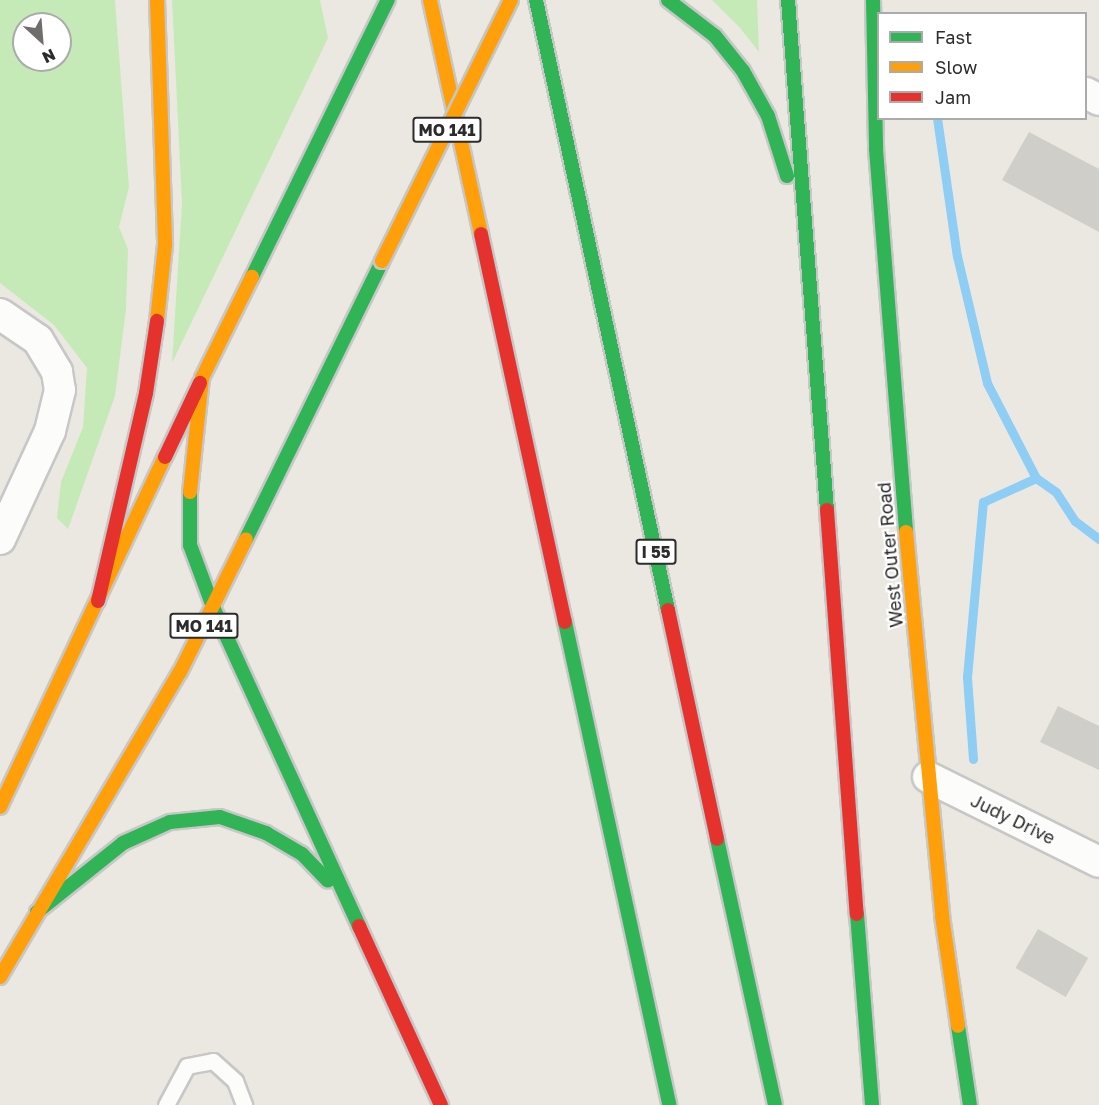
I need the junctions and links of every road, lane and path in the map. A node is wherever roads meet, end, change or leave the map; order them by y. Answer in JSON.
{"nodes":[{"id":1,"x":157,"y":0,"type":"edge"},
{"id":2,"x":388,"y":0,"type":"edge"},
{"id":3,"x":511,"y":0,"type":"edge"},
{"id":4,"x":536,"y":0,"type":"edge"},
{"id":5,"x":668,"y":0,"type":"edge"},
{"id":6,"x":788,"y":0,"type":"edge"},
{"id":7,"x":425,"y":2,"type":"edge"},
{"id":8,"x":875,"y":16,"type":"edge"},
{"id":9,"x":394,"y":25,"type":"dead end"},
{"id":10,"x":357,"y":63,"type":"junction"},
{"id":11,"x":877,"y":70,"type":"edge"},
{"id":12,"x":879,"y":120,"type":"edge"},
{"id":13,"x":803,"y":226,"type":"junction"},
{"id":14,"x":0,"y":314,"type":"edge"},
{"id":15,"x":202,"y":378,"type":"junction"},
{"id":16,"x":0,"y":539,"type":"edge"},
{"id":17,"x":98,"y":601,"type":"junction"},
{"id":18,"x":213,"y":608,"type":"junction"},
{"id":19,"x":928,"y":777,"type":"junction"},
{"id":20,"x":0,"y":807,"type":"edge"},
{"id":21,"x":1099,"y":862,"type":"edge"},
{"id":22,"x":342,"y":895,"type":"junction"},
{"id":23,"x":37,"y":912,"type":"junction"},
{"id":24,"x":0,"y":977,"type":"edge"},
{"id":25,"x":166,"y":1105,"type":"edge"},
{"id":26,"x":244,"y":1105,"type":"edge"},
{"id":27,"x":441,"y":1105,"type":"edge"},
{"id":28,"x":669,"y":1105,"type":"edge"},
{"id":29,"x":775,"y":1105,"type":"edge"},
{"id":30,"x":872,"y":1105,"type":"edge"},
{"id":31,"x":970,"y":1105,"type":"edge"}],
"edges":[{"from":1,"to":17,"type":"main road"},
{"from":2,"to":10,"type":"main road"},
{"from":3,"to":18,"type":"main road","number":"MO 141","bridge":true},
{"from":4,"to":29,"type":"main road","number":"I 55"},
{"from":5,"to":13,"type":"main road"},
{"from":6,"to":13,"type":"main road"},
{"from":7,"to":28,"type":"main road"},
{"from":8,"to":11,"type":"main road","name":"West Outer Road"},
{"from":9,"to":10,"type":"main road"},
{"from":10,"to":15,"type":"main road"},
{"from":12,"to":19,"type":"main road","name":"West Outer Road"},
{"from":13,"to":30,"type":"main road"},
{"from":14,"to":16,"type":"street"},
{"from":15,"to":17,"type":"main road"},
{"from":15,"to":18,"type":"main road"},
{"from":17,"to":20,"type":"main road"},
{"from":18,"to":22,"type":"main road"},
{"from":18,"to":23,"type":"main road","number":"MO 141"},
{"from":19,"to":21,"type":"street","name":"Judy Drive"},
{"from":19,"to":31,"type":"main road","name":"West Outer Road"},
{"from":22,"to":23,"type":"main road"},
{"from":22,"to":27,"type":"main road"},
{"from":23,"to":24,"type":"main road","number":"MO 141"},
{"from":25,"to":26,"type":"lane"}]}
